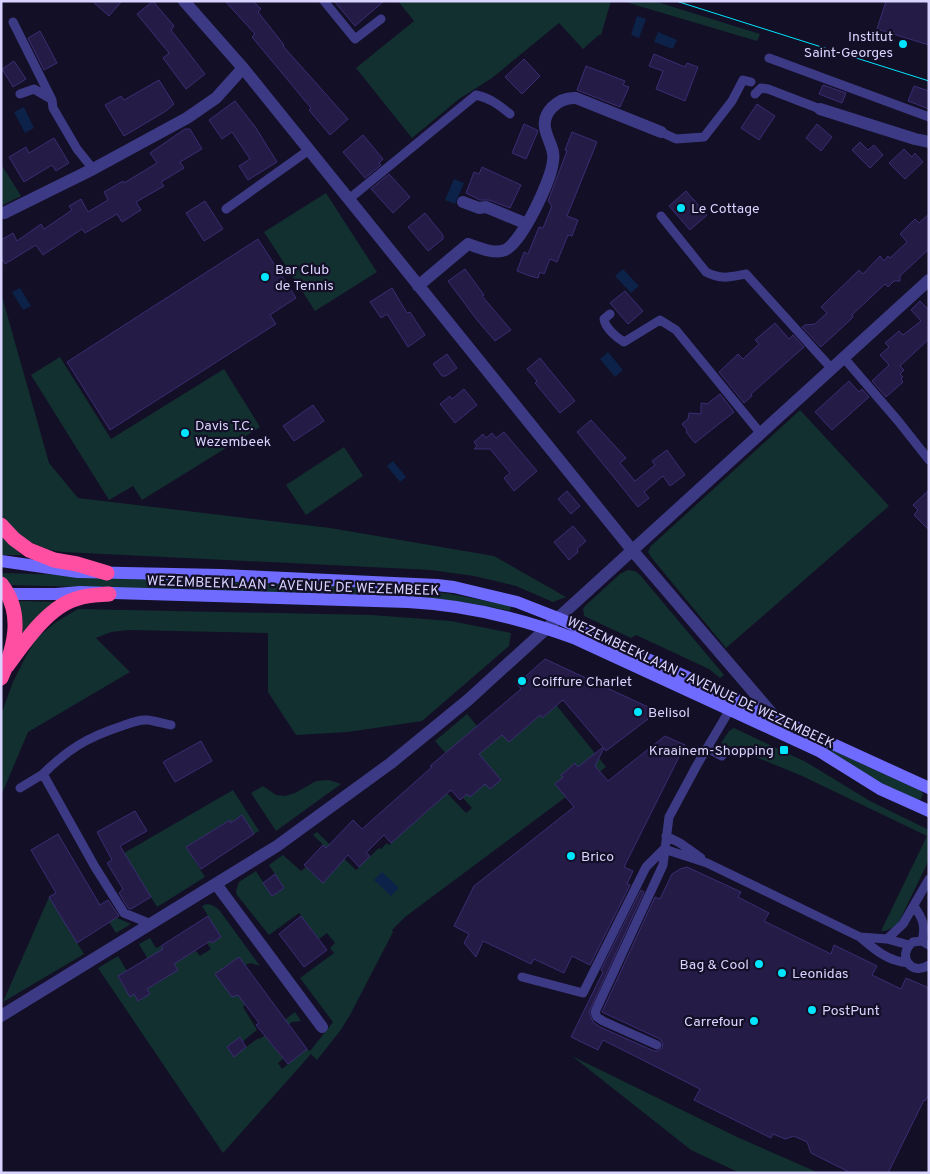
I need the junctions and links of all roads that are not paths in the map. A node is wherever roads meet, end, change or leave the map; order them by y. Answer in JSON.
{"nodes":[{"id":1,"x":324,"y":1,"type":"edge"},
{"id":2,"x":191,"y":3,"type":"edge"},
{"id":3,"x":381,"y":19,"type":"dead end"},
{"id":4,"x":13,"y":22,"type":"dead end"},
{"id":5,"x":769,"y":58,"type":"dead end"},
{"id":6,"x":242,"y":68,"type":"junction"},
{"id":7,"x":751,"y":82,"type":"dead end"},
{"id":8,"x":20,"y":94,"type":"dead end"},
{"id":9,"x":755,"y":94,"type":"dead end"},
{"id":10,"x":52,"y":100,"type":"junction"},
{"id":11,"x":820,"y":109,"type":"joint"},
{"id":12,"x":510,"y":114,"type":"dead end"},
{"id":13,"x":929,"y":117,"type":"edge"},
{"id":14,"x":661,"y":132,"type":"joint"},
{"id":15,"x":929,"y":142,"type":"edge"},
{"id":16,"x":309,"y":150,"type":"junction"},
{"id":17,"x":93,"y":169,"type":"junction"},
{"id":18,"x":349,"y":200,"type":"junction"},
{"id":19,"x":464,"y":202,"type":"dead end"},
{"id":20,"x":226,"y":209,"type":"dead end"},
{"id":21,"x":4,"y":213,"type":"dead end"},
{"id":22,"x":661,"y":216,"type":"dead end"},
{"id":23,"x":527,"y":224,"type":"junction"},
{"id":24,"x":929,"y":280,"type":"edge"},
{"id":25,"x":418,"y":286,"type":"junction"},
{"id":26,"x":610,"y":314,"type":"dead end"},
{"id":27,"x":844,"y":358,"type":"junction"},
{"id":28,"x":832,"y":369,"type":"junction"},
{"id":29,"x":761,"y":434,"type":"junction"},
{"id":30,"x":929,"y":460,"type":"edge"},
{"id":31,"x":1,"y":525,"type":"edge"},
{"id":32,"x":632,"y":550,"type":"junction"},
{"id":33,"x":1,"y":561,"type":"edge"},
{"id":34,"x":107,"y":573,"type":"junction"},
{"id":35,"x":4,"y":591,"type":"edge"},
{"id":36,"x":109,"y":594,"type":"junction"},
{"id":37,"x":558,"y":618,"type":"junction"},
{"id":38,"x":547,"y":628,"type":"junction"},
{"id":39,"x":4,"y":672,"type":"edge"},
{"id":40,"x":729,"y":711,"type":"junction"},
{"id":41,"x":774,"y":716,"type":"junction"},
{"id":42,"x":171,"y":725,"type":"dead end"},
{"id":43,"x":707,"y":748,"type":"junction"},
{"id":44,"x":722,"y":756,"type":"dead end"},
{"id":45,"x":43,"y":774,"type":"junction"},
{"id":46,"x":20,"y":788,"type":"dead end"},
{"id":47,"x":929,"y":788,"type":"edge"},
{"id":48,"x":929,"y":811,"type":"edge"},
{"id":49,"x":666,"y":836,"type":"junction"},
{"id":50,"x":664,"y":849,"type":"junction"},
{"id":51,"x":707,"y":863,"type":"junction"},
{"id":52,"x":929,"y":879,"type":"edge"},
{"id":53,"x":216,"y":884,"type":"junction"},
{"id":54,"x":914,"y":906,"type":"junction"},
{"id":55,"x":152,"y":924,"type":"junction"},
{"id":56,"x":903,"y":924,"type":"junction"},
{"id":57,"x":860,"y":937,"type":"junction"},
{"id":58,"x":887,"y":939,"type":"junction"},
{"id":59,"x":926,"y":942,"type":"edge"},
{"id":60,"x":906,"y":947,"type":"junction"},
{"id":61,"x":908,"y":963,"type":"junction"},
{"id":62,"x":929,"y":965,"type":"edge"},
{"id":63,"x":522,"y":977,"type":"dead end"},
{"id":64,"x":1,"y":1016,"type":"edge"},
{"id":65,"x":322,"y":1027,"type":"dead end"},
{"id":66,"x":657,"y":1045,"type":"dead end"}],
"edges":[{"from":1,"to":3,"type":"lane"},
{"from":2,"to":6,"type":"street"},
{"from":4,"to":10,"type":"lane"},
{"from":5,"to":13,"type":"lane"},
{"from":6,"to":16,"type":"street"},
{"from":6,"to":17,"type":"street"},
{"from":7,"to":14,"type":"lane"},
{"from":8,"to":10,"type":"lane"},
{"from":9,"to":11,"type":"lane"},
{"from":10,"to":17,"type":"lane"},
{"from":11,"to":15,"type":"street"},
{"from":12,"to":18,"type":"lane"},
{"from":14,"to":23,"type":"street"},
{"from":16,"to":18,"type":"street"},
{"from":16,"to":20,"type":"lane"},
{"from":17,"to":21,"type":"street"},
{"from":18,"to":25,"type":"street"},
{"from":19,"to":23,"type":"street"},
{"from":22,"to":28,"type":"lane"},
{"from":23,"to":25,"type":"street"},
{"from":24,"to":27,"type":"street"},
{"from":25,"to":32,"type":"street"},
{"from":26,"to":29,"type":"lane"},
{"from":27,"to":28,"type":"street"},
{"from":27,"to":30,"type":"lane"},
{"from":28,"to":29,"type":"street"},
{"from":29,"to":32,"type":"street"},
{"from":31,"to":34,"type":"highway"},
{"from":32,"to":37,"type":"street"},
{"from":32,"to":41,"type":"street"},
{"from":33,"to":34,"type":"main road","name":"WEZEMBEEKLAAN - AVENUE DE WEZEMBEEK"},
{"from":34,"to":37,"type":"main road","name":"WEZEMBEEKLAAN - AVENUE DE WEZEMBEEK"},
{"from":35,"to":36,"type":"main road","name":"WEZEMBEEKLAAN - AVENUE DE WEZEMBEEK"},
{"from":35,"to":39,"type":"highway"},
{"from":36,"to":38,"type":"main road","name":"WEZEMBEEKLAAN - AVENUE DE WEZEMBEEK"},
{"from":36,"to":39,"type":"highway"},
{"from":37,"to":38,"type":"street"},
{"from":37,"to":41,"type":"main road","name":"WEZEMBEEKLAAN - AVENUE DE WEZEMBEEK"},
{"from":38,"to":40,"type":"main road","name":"WEZEMBEEKLAAN - AVENUE DE WEZEMBEEK"},
{"from":38,"to":53,"type":"street"},
{"from":40,"to":43,"type":"lane"},
{"from":40,"to":48,"type":"main road","name":"WEZEMBEEKLAAN - AVENUE DE WEZEMBEEK"},
{"from":41,"to":47,"type":"main road","name":"WEZEMBEEKLAAN - AVENUE DE WEZEMBEEK"},
{"from":42,"to":45,"type":"lane"},
{"from":43,"to":44,"type":"lane"},
{"from":43,"to":49,"type":"lane"},
{"from":45,"to":46,"type":"lane"},
{"from":45,"to":55,"type":"lane"},
{"from":49,"to":50,"type":"lane"},
{"from":49,"to":51,"type":"lane"},
{"from":50,"to":51,"type":"lane"},
{"from":50,"to":63,"type":"lane"},
{"from":50,"to":66,"type":"lane"},
{"from":51,"to":57,"type":"lane"},
{"from":52,"to":54,"type":"lane"},
{"from":53,"to":55,"type":"street"},
{"from":53,"to":65,"type":"street"},
{"from":54,"to":56,"type":"lane"},
{"from":54,"to":59,"type":"lane"},
{"from":55,"to":64,"type":"street"},
{"from":56,"to":58,"type":"lane"},
{"from":56,"to":60,"type":"lane"},
{"from":57,"to":58,"type":"lane"},
{"from":57,"to":61,"type":"lane"},
{"from":58,"to":60,"type":"lane"},
{"from":59,"to":60,"type":"lane"},
{"from":60,"to":61,"type":"lane"},
{"from":61,"to":62,"type":"lane"}]}
